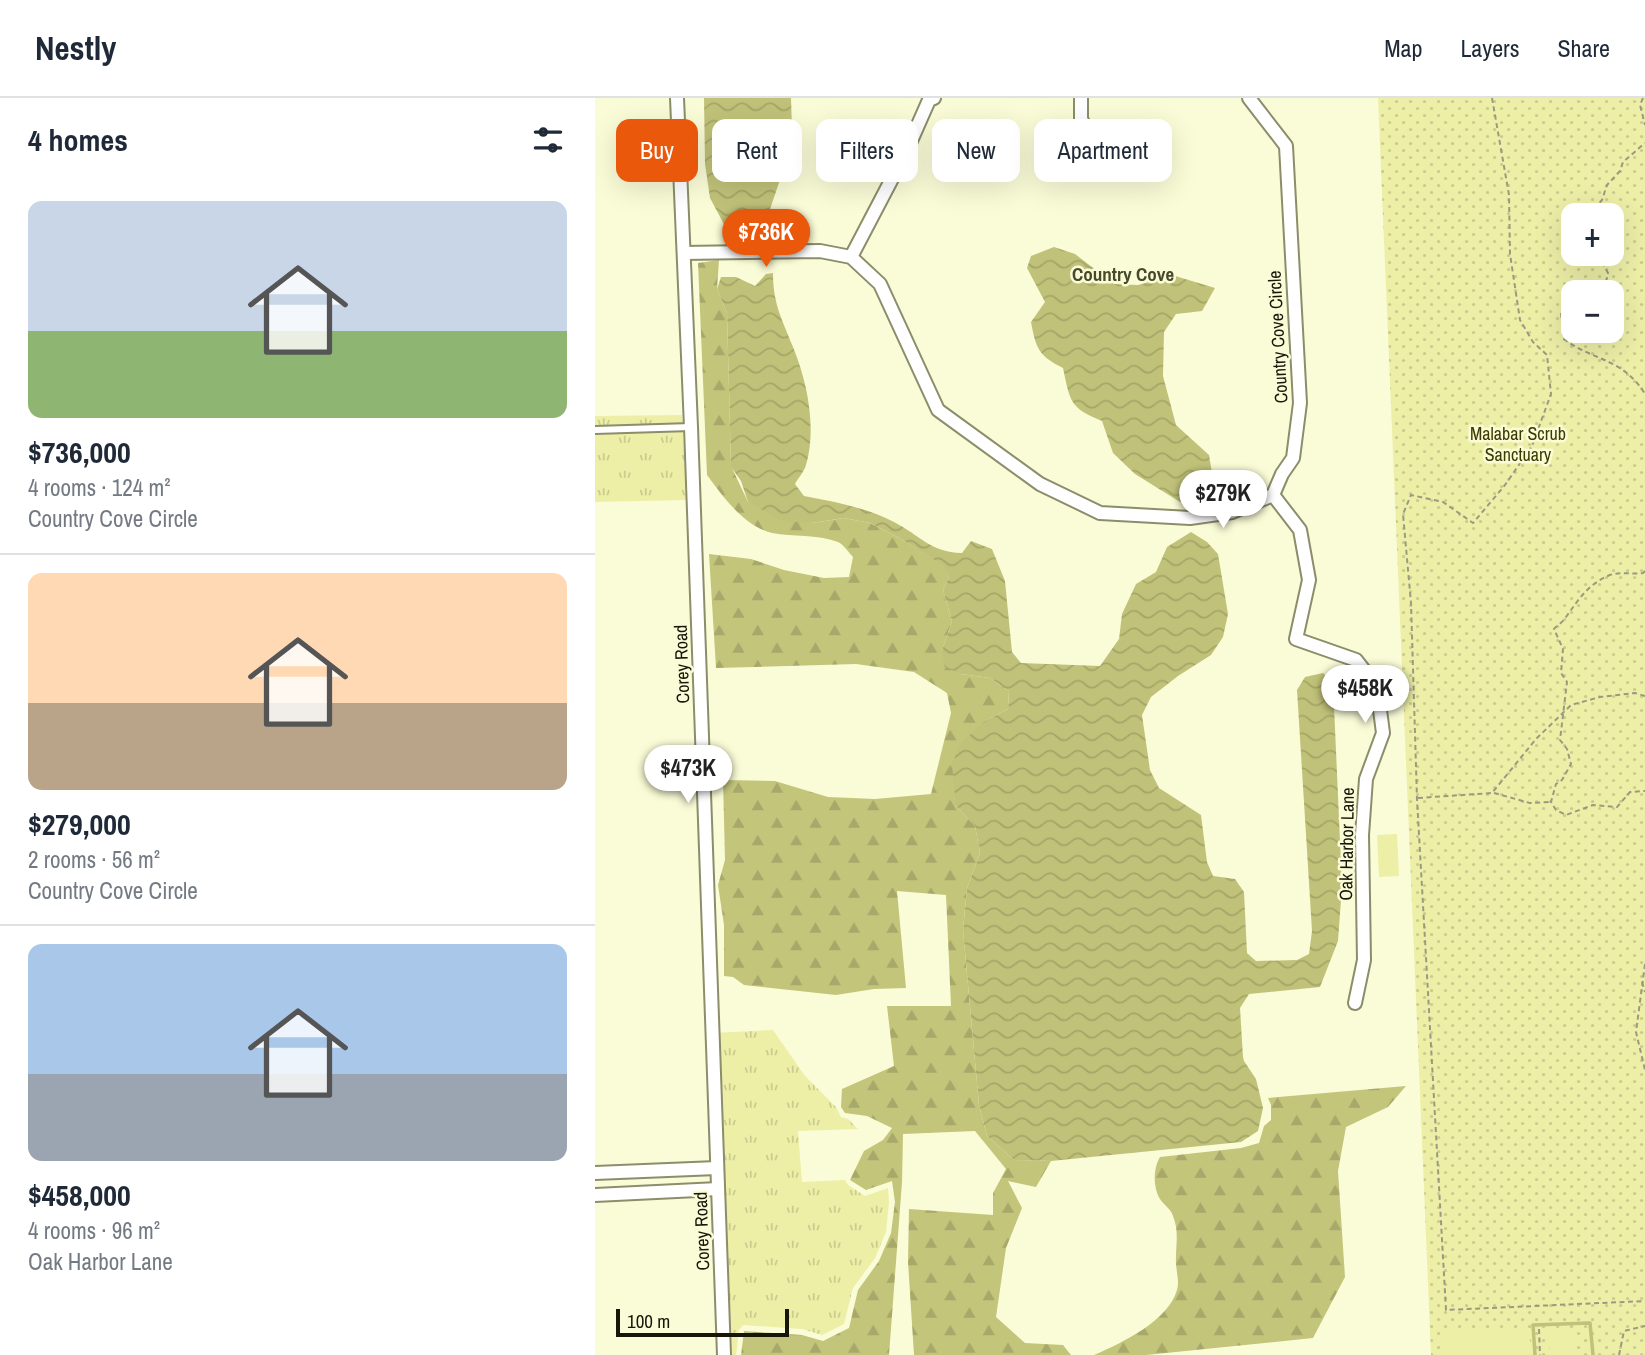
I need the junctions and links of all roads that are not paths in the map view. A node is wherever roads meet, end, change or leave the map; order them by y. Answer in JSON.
{"nodes":[{"id":1,"x":677,"y":98,"type":"edge"},
{"id":2,"x":1081,"y":98,"type":"edge"},
{"id":3,"x":930,"y":99,"type":"edge"},
{"id":4,"x":1250,"y":99,"type":"edge"},
{"id":5,"x":1081,"y":119,"type":"edge"},
{"id":6,"x":684,"y":253,"type":"junction"},
{"id":7,"x":851,"y":257,"type":"junction"},
{"id":8,"x":691,"y":427,"type":"junction"},
{"id":9,"x":595,"y":430,"type":"edge"},
{"id":10,"x":1273,"y":495,"type":"junction"},
{"id":11,"x":1355,"y":1003,"type":"dead end"},
{"id":12,"x":717,"y":1168,"type":"junction"},
{"id":13,"x":636,"y":1171,"type":"junction"},
{"id":14,"x":595,"y":1173,"type":"edge"},
{"id":15,"x":718,"y":1189,"type":"junction"},
{"id":16,"x":637,"y":1193,"type":"junction"},
{"id":17,"x":595,"y":1195,"type":"edge"},
{"id":18,"x":724,"y":1355,"type":"edge"}],
"edges":[{"from":1,"to":6,"type":"street","name":"Corey Road"},
{"from":2,"to":5,"type":"street"},
{"from":3,"to":7,"type":"street"},
{"from":4,"to":10,"type":"street","name":"Country Cove Circle"},
{"from":6,"to":7,"type":"street"},
{"from":6,"to":8,"type":"street","name":"Corey Road"},
{"from":7,"to":10,"type":"street"},
{"from":8,"to":9,"type":"lane"},
{"from":8,"to":12,"type":"street","name":"Corey Road"},
{"from":10,"to":11,"type":"street","name":"Oak Harbor Lane"},
{"from":12,"to":13,"type":"street"},
{"from":12,"to":15,"type":"street","name":"Corey Road"},
{"from":13,"to":14,"type":"street"},
{"from":13,"to":16,"type":"street"},
{"from":15,"to":16,"type":"street"},
{"from":15,"to":18,"type":"street","name":"Corey Road"},
{"from":16,"to":17,"type":"street"}]}
